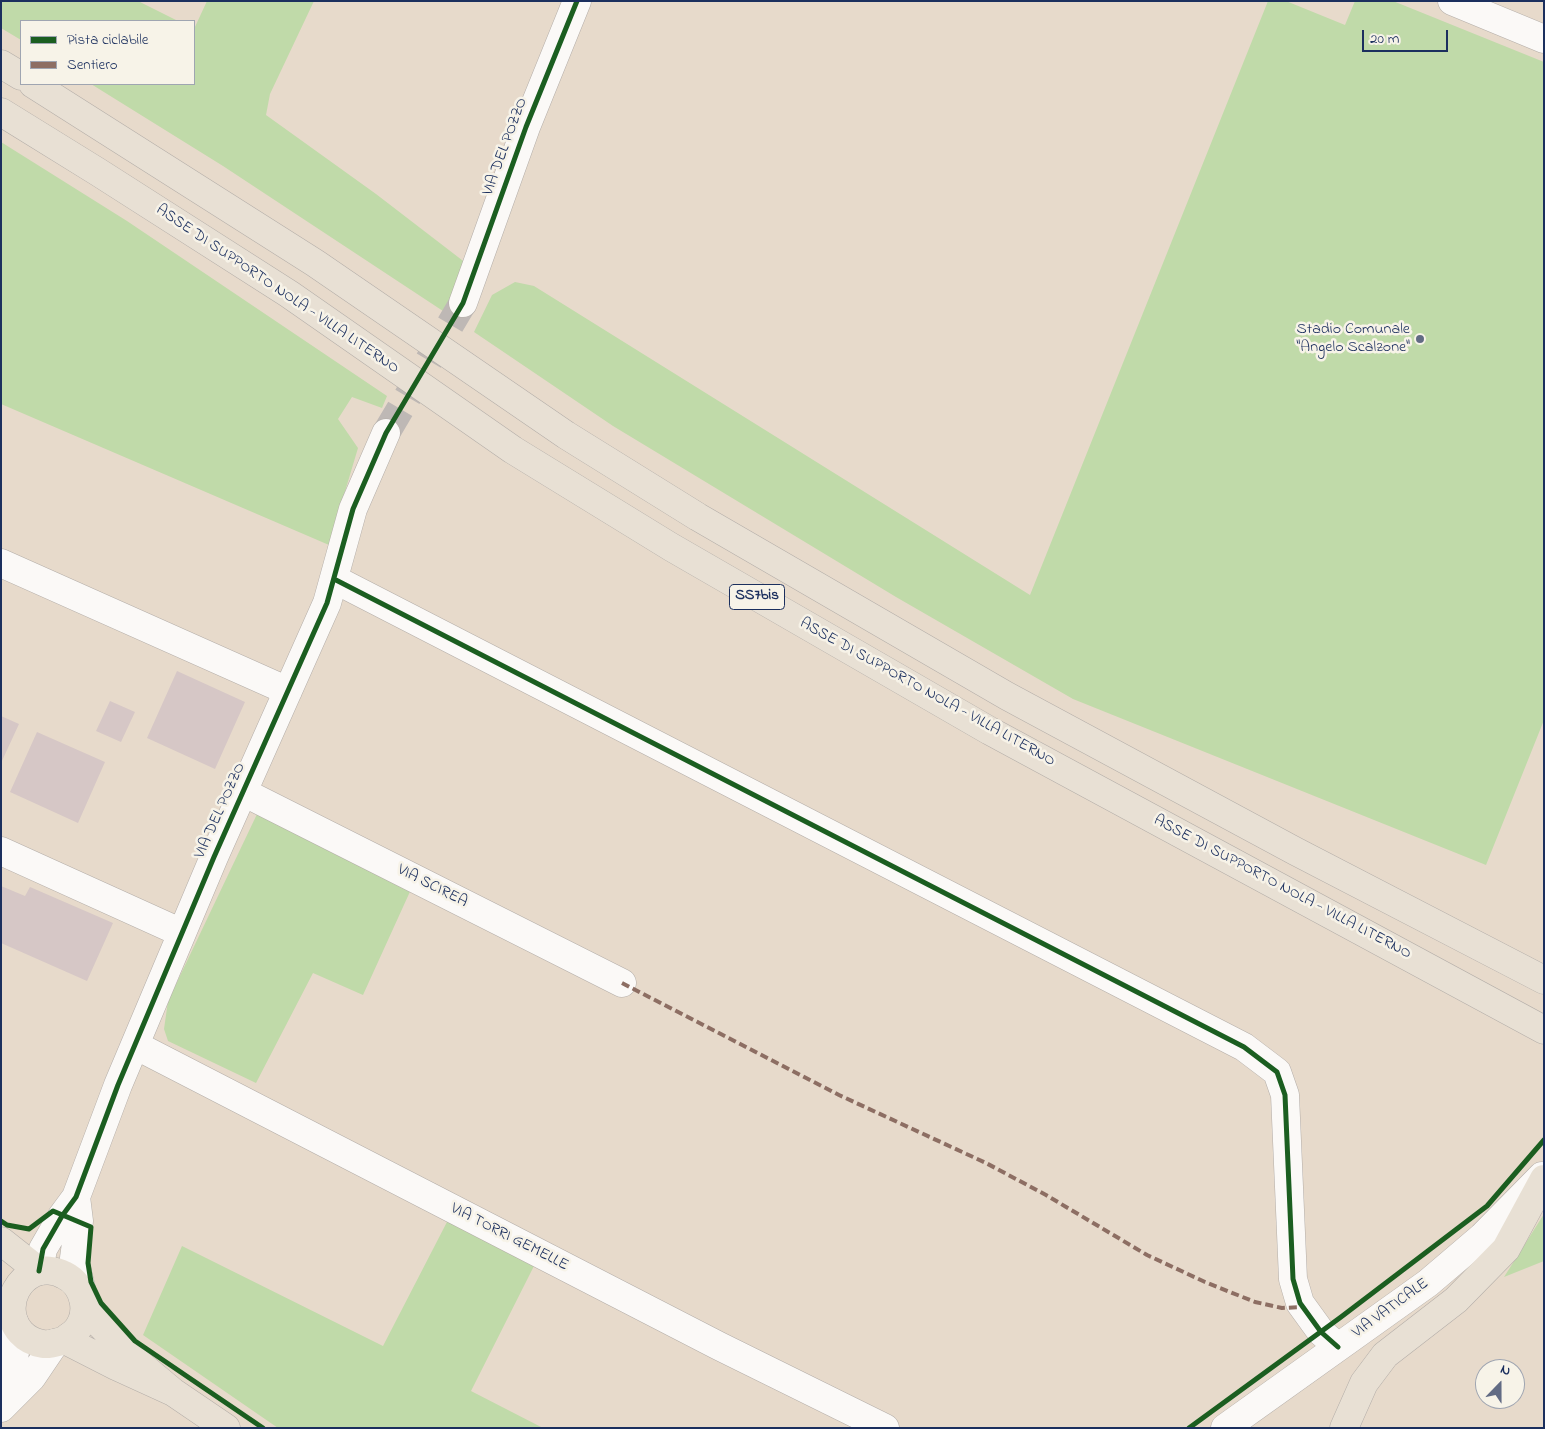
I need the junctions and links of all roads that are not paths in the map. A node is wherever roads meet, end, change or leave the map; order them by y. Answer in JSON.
{"nodes":[{"id":1,"x":577,"y":1,"type":"edge"},
{"id":2,"x":1452,"y":1,"type":"edge"},
{"id":3,"x":1544,"y":39,"type":"edge"},
{"id":4,"x":1,"y":64,"type":"edge"},
{"id":5,"x":20,"y":75,"type":"edge"},
{"id":6,"x":35,"y":85,"type":"edge"},
{"id":7,"x":1,"y":112,"type":"edge"},
{"id":8,"x":463,"y":303,"type":"tunnel mouth"},
{"id":9,"x":386,"y":433,"type":"tunnel mouth"},
{"id":10,"x":1,"y":563,"type":"edge"},
{"id":11,"x":334,"y":579,"type":"junction"},
{"id":12,"x":288,"y":691,"type":"junction"},
{"id":13,"x":243,"y":792,"type":"junction"},
{"id":14,"x":1,"y":851,"type":"edge"},
{"id":15,"x":182,"y":933,"type":"junction"},
{"id":16,"x":1544,"y":980,"type":"edge"},
{"id":17,"x":622,"y":982,"type":"dead end"},
{"id":18,"x":1544,"y":1030,"type":"edge"},
{"id":19,"x":135,"y":1045,"type":"junction"},
{"id":20,"x":1544,"y":1174,"type":"edge"},
{"id":21,"x":1544,"y":1178,"type":"edge"},
{"id":22,"x":76,"y":1197,"type":"junction"},
{"id":23,"x":1,"y":1241,"type":"edge"},
{"id":24,"x":39,"y":1272,"type":"junction"},
{"id":25,"x":9,"y":1299,"type":"edge"},
{"id":26,"x":84,"y":1302,"type":"junction"},
{"id":27,"x":60,"y":1341,"type":"junction"},
{"id":28,"x":1338,"y":1347,"type":"junction"},
{"id":29,"x":173,"y":1392,"type":"junction"},
{"id":30,"x":4,"y":1404,"type":"edge"},
{"id":31,"x":226,"y":1428,"type":"edge"},
{"id":32,"x":885,"y":1428,"type":"edge"},
{"id":33,"x":1225,"y":1428,"type":"edge"},
{"id":34,"x":1344,"y":1428,"type":"edge"}],
"edges":[{"from":1,"to":8,"type":"street","name":"VIA DEL POZZO"},
{"from":2,"to":3,"type":"street"},
{"from":4,"to":5,"type":"main road"},
{"from":6,"to":16,"type":"main road","number":"SS7bis"},
{"from":7,"to":18,"type":"main road","name":"ASSE DI SUPPORTO NOLA - VILLA LITERNO","number":"SS7bis"},
{"from":9,"to":11,"type":"street","name":"VIA DEL POZZO"},
{"from":10,"to":12,"type":"street"},
{"from":11,"to":12,"type":"street","name":"VIA DEL POZZO"},
{"from":11,"to":28,"type":"street"},
{"from":12,"to":13,"type":"street","name":"VIA DEL POZZO"},
{"from":13,"to":15,"type":"street","name":"VIA DEL POZZO"},
{"from":13,"to":17,"type":"street","name":"VIA SCIREA"},
{"from":14,"to":15,"type":"street"},
{"from":15,"to":19,"type":"street","name":"VIA DEL POZZO"},
{"from":19,"to":22,"type":"street","name":"VIA DEL POZZO"},
{"from":19,"to":32,"type":"street","name":"VIA TORRI GEMELLE"},
{"from":20,"to":28,"type":"street","name":"VIA VATICALE"},
{"from":21,"to":34,"type":"main road"},
{"from":22,"to":24,"type":"street"},
{"from":22,"to":26,"type":"street"},
{"from":23,"to":24,"type":"main road"},
{"from":24,"to":25,"type":"main road"},
{"from":24,"to":26,"type":"main road"},
{"from":25,"to":27,"type":"main road"},
{"from":25,"to":30,"type":"street"},
{"from":26,"to":27,"type":"main road"},
{"from":26,"to":29,"type":"main road"},
{"from":27,"to":29,"type":"main road"},
{"from":27,"to":30,"type":"street"},
{"from":28,"to":33,"type":"street","name":"VIA VATICALE"},
{"from":29,"to":31,"type":"main road"}]}
